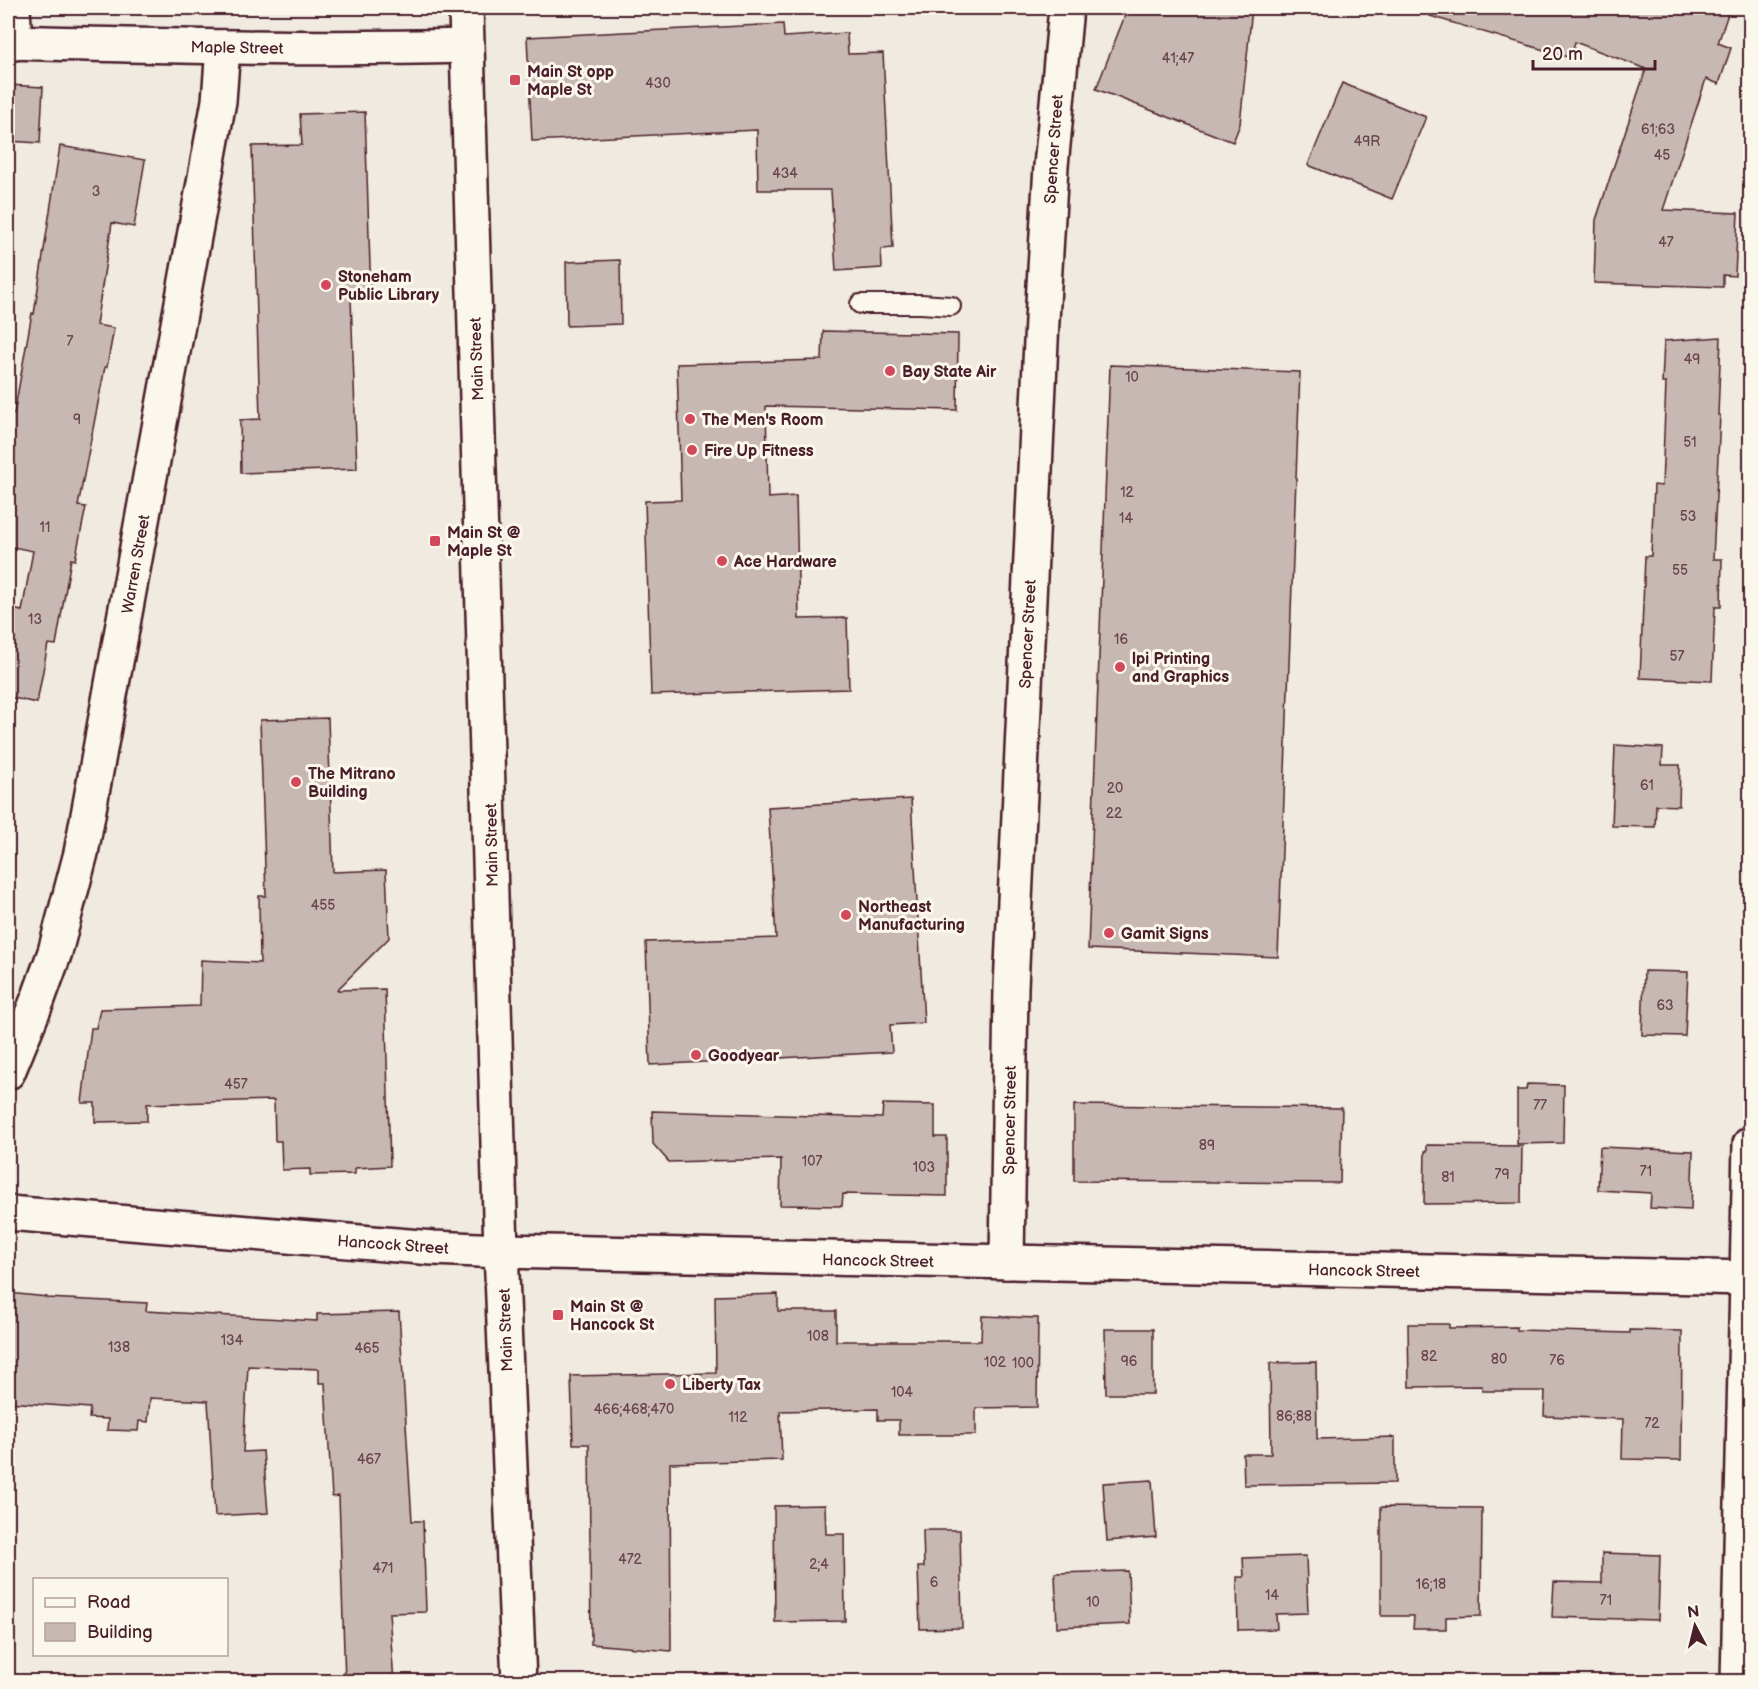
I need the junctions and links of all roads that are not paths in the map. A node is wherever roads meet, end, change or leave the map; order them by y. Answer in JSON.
{"nodes":[{"id":1,"x":13,"y":8,"type":"edge"},
{"id":2,"x":466,"y":8,"type":"edge"},
{"id":3,"x":1066,"y":8,"type":"edge"},
{"id":4,"x":11,"y":42,"type":"edge"},
{"id":5,"x":466,"y":45,"type":"junction"},
{"id":6,"x":223,"y":47,"type":"junction"},
{"id":7,"x":860,"y":304,"type":"dead end"},
{"id":8,"x":951,"y":306,"type":"dead end"},
{"id":9,"x":8,"y":1072,"type":"edge"},
{"id":10,"x":1750,"y":1144,"type":"edge"},
{"id":11,"x":8,"y":1213,"type":"edge"},
{"id":12,"x":501,"y":1251,"type":"junction"},
{"id":13,"x":1007,"y":1262,"type":"junction"},
{"id":14,"x":1748,"y":1278,"type":"edge"},
{"id":15,"x":519,"y":1682,"type":"edge"},
{"id":16,"x":1738,"y":1682,"type":"edge"}],
"edges":[{"from":1,"to":4,"type":"street"},
{"from":2,"to":5,"type":"street","name":"Main Street"},
{"from":3,"to":13,"type":"street","name":"Spencer Street"},
{"from":4,"to":6,"type":"street","name":"Maple Street"},
{"from":5,"to":6,"type":"street","name":"Maple Street"},
{"from":5,"to":12,"type":"street","name":"Main Street"},
{"from":6,"to":9,"type":"street","name":"Warren Street"},
{"from":7,"to":8,"type":"lane"},
{"from":10,"to":14,"type":"street"},
{"from":11,"to":12,"type":"street","name":"Hancock Street"},
{"from":12,"to":13,"type":"street","name":"Hancock Street"},
{"from":12,"to":15,"type":"street","name":"Main Street"},
{"from":13,"to":14,"type":"street","name":"Hancock Street"},
{"from":14,"to":16,"type":"street"}]}
